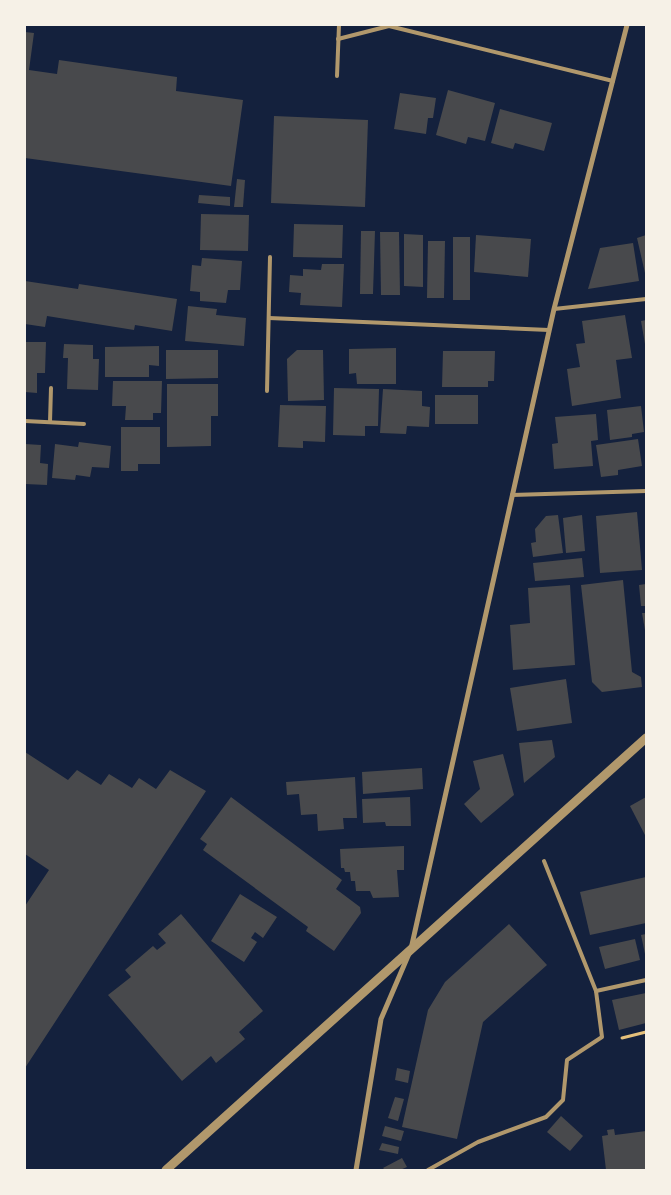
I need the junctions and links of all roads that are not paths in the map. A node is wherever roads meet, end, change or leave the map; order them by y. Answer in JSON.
{"nodes":[{"id":1,"x":339,"y":25,"type":"edge"},
{"id":2,"x":627,"y":25,"type":"edge"},
{"id":3,"x":338,"y":40,"type":"junction"},
{"id":4,"x":337,"y":76,"type":"dead end"},
{"id":5,"x":613,"y":80,"type":"junction"},
{"id":6,"x":270,"y":257,"type":"dead end"},
{"id":7,"x":646,"y":299,"type":"edge"},
{"id":8,"x":554,"y":309,"type":"junction"},
{"id":9,"x":269,"y":318,"type":"junction"},
{"id":10,"x":549,"y":330,"type":"junction"},
{"id":11,"x":51,"y":388,"type":"dead end"},
{"id":12,"x":267,"y":391,"type":"dead end"},
{"id":13,"x":25,"y":421,"type":"edge"},
{"id":14,"x":50,"y":422,"type":"junction"},
{"id":15,"x":84,"y":424,"type":"dead end"},
{"id":16,"x":646,"y":491,"type":"edge"},
{"id":17,"x":512,"y":495,"type":"junction"},
{"id":18,"x":646,"y":738,"type":"edge"},
{"id":19,"x":544,"y":861,"type":"dead end"},
{"id":20,"x":411,"y":949,"type":"junction"},
{"id":21,"x":646,"y":980,"type":"edge"},
{"id":22,"x":596,"y":991,"type":"junction"},
{"id":23,"x":166,"y":1170,"type":"edge"},
{"id":24,"x":356,"y":1170,"type":"edge"},
{"id":25,"x":428,"y":1170,"type":"edge"}],
"edges":[{"from":1,"to":3,"type":"lane"},
{"from":2,"to":5,"type":"street"},
{"from":3,"to":4,"type":"lane"},
{"from":3,"to":5,"type":"lane"},
{"from":5,"to":8,"type":"street"},
{"from":6,"to":9,"type":"lane"},
{"from":7,"to":8,"type":"lane"},
{"from":8,"to":10,"type":"street"},
{"from":9,"to":10,"type":"lane"},
{"from":9,"to":12,"type":"lane"},
{"from":10,"to":17,"type":"street"},
{"from":11,"to":14,"type":"lane"},
{"from":13,"to":14,"type":"lane"},
{"from":14,"to":15,"type":"lane"},
{"from":16,"to":17,"type":"lane"},
{"from":17,"to":20,"type":"street"},
{"from":18,"to":20,"type":"street"},
{"from":19,"to":22,"type":"lane"},
{"from":20,"to":23,"type":"street"},
{"from":20,"to":24,"type":"street"},
{"from":21,"to":22,"type":"lane"},
{"from":22,"to":25,"type":"lane"}]}
